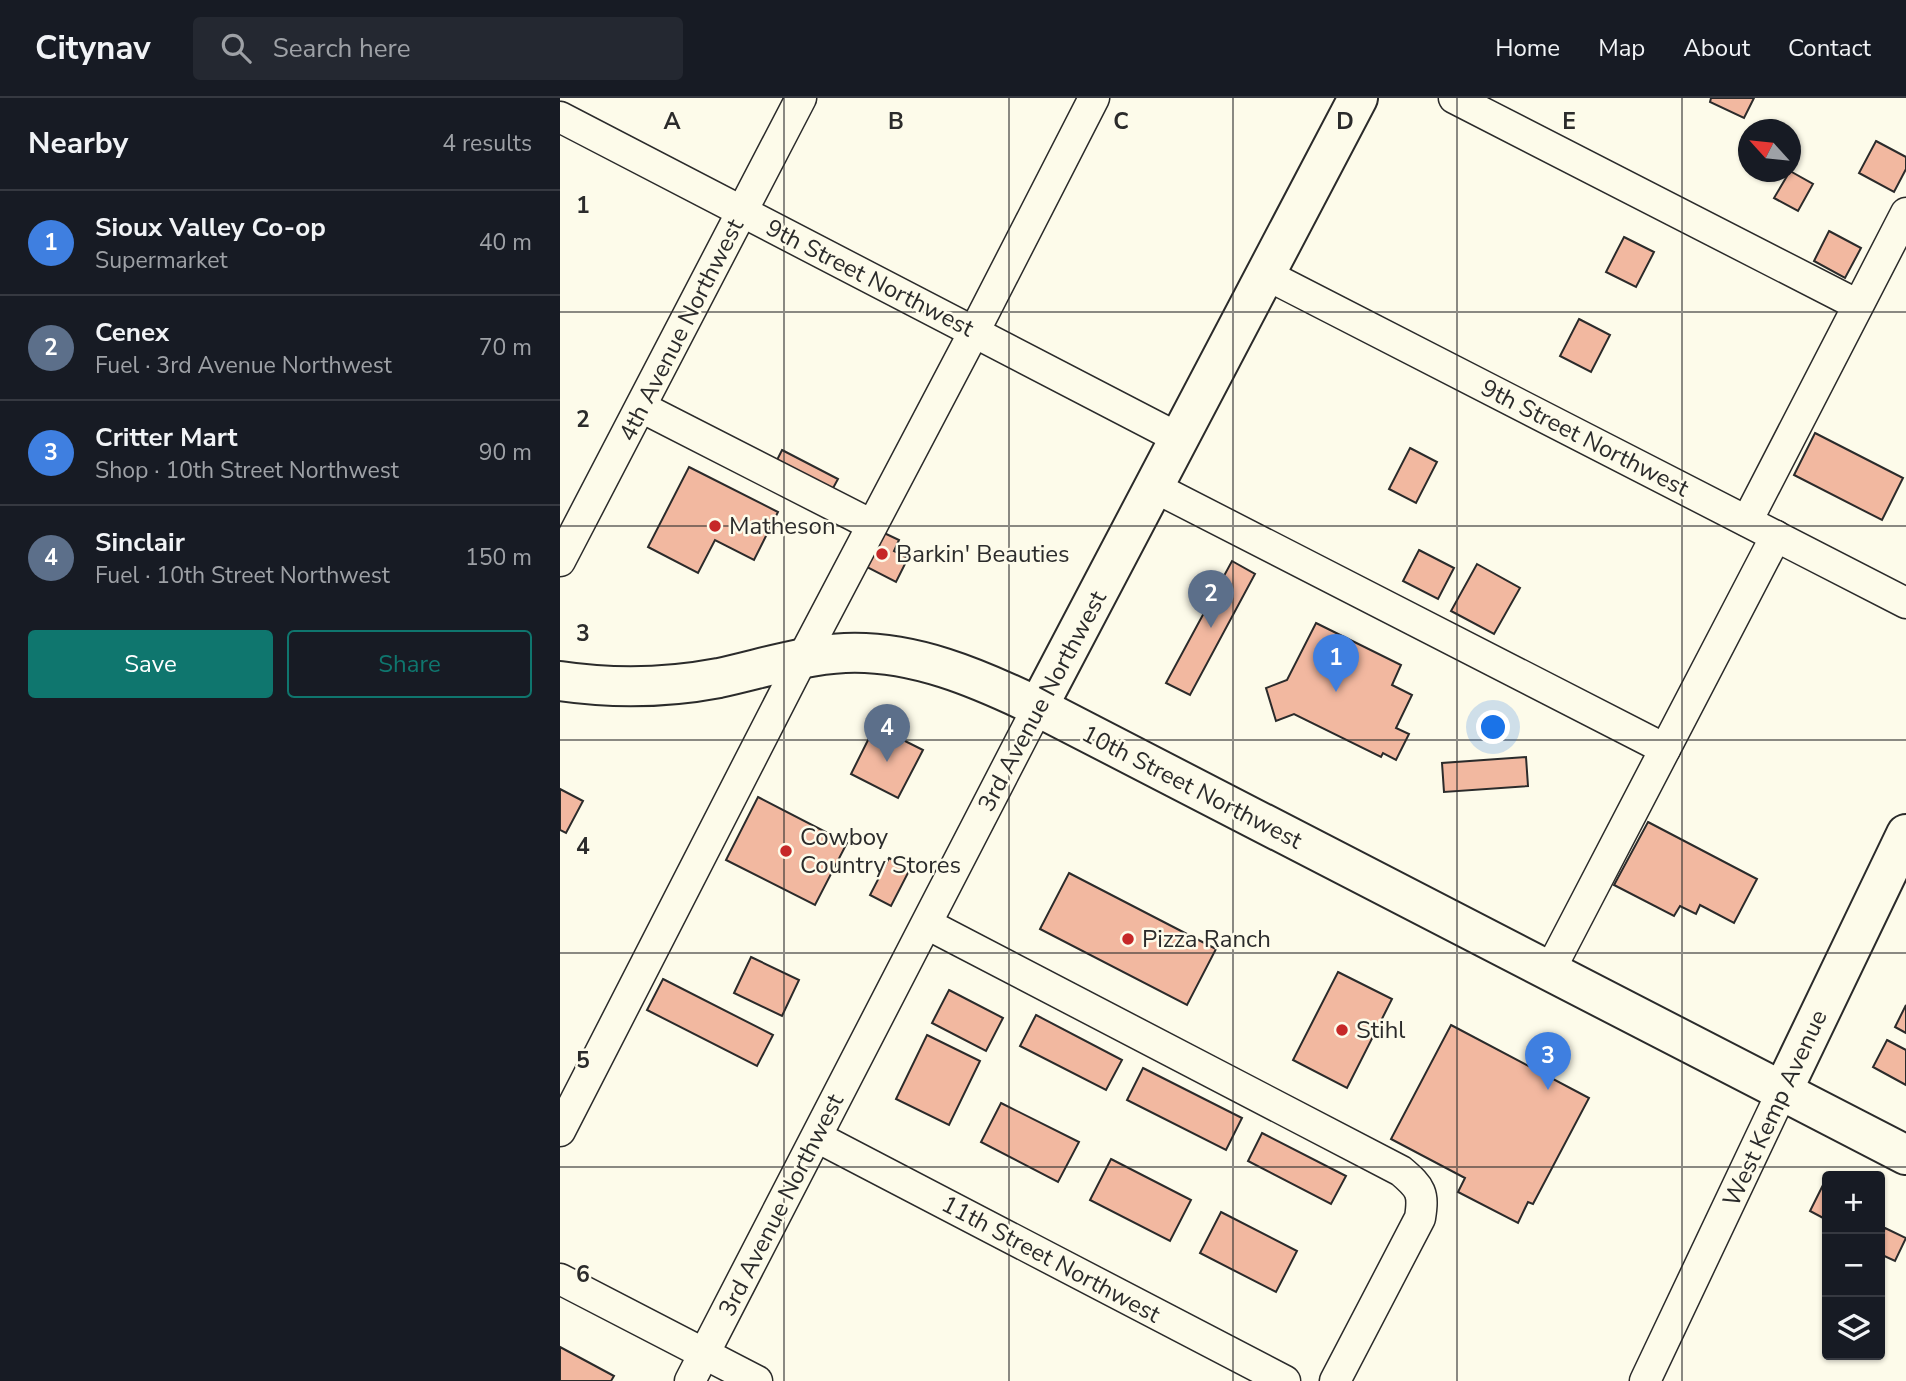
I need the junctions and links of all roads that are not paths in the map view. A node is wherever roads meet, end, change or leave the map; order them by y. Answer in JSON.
{"nodes":[{"id":1,"x":801,"y":98,"type":"edge"},
{"id":2,"x":1094,"y":98,"type":"edge"},
{"id":3,"x":1358,"y":98,"type":"edge"},
{"id":4,"x":1454,"y":98,"type":"edge"},
{"id":5,"x":560,"y":117,"type":"edge"},
{"id":6,"x":742,"y":211,"type":"junction"},
{"id":7,"x":1906,"y":213,"type":"edge"},
{"id":8,"x":1265,"y":274,"type":"junction"},
{"id":9,"x":1858,"y":305,"type":"junction"},
{"id":10,"x":974,"y":332,"type":"junction"},
{"id":11,"x":641,"y":407,"type":"junction"},
{"id":12,"x":1180,"y":439,"type":"junction"},
{"id":13,"x":1154,"y":487,"type":"junction"},
{"id":14,"x":1747,"y":521,"type":"junction"},
{"id":15,"x":872,"y":525,"type":"junction"},
{"id":16,"x":1776,"y":536,"type":"junction"},
{"id":17,"x":560,"y":561,"type":"edge"},
{"id":18,"x":1906,"y":603,"type":"edge"},
{"id":19,"x":802,"y":659,"type":"junction"},
{"id":20,"x":560,"y":681,"type":"edge"},
{"id":21,"x":1038,"y":707,"type":"junction"},
{"id":22,"x":1665,"y":749,"type":"junction"},
{"id":23,"x":1906,"y":834,"type":"edge"},
{"id":24,"x":927,"y":924,"type":"junction"},
{"id":25,"x":1549,"y":972,"type":"junction"},
{"id":26,"x":1782,"y":1092,"type":"junction"},
{"id":27,"x":560,"y":1131,"type":"edge"},
{"id":28,"x":817,"y":1137,"type":"junction"},
{"id":29,"x":1906,"y":1155,"type":"edge"},
{"id":30,"x":560,"y":1279,"type":"edge"},
{"id":31,"x":704,"y":1353,"type":"junction"},
{"id":32,"x":690,"y":1381,"type":"edge"},
{"id":33,"x":757,"y":1381,"type":"edge"},
{"id":34,"x":1285,"y":1381,"type":"edge"},
{"id":35,"x":1335,"y":1381,"type":"edge"},
{"id":36,"x":1645,"y":1381,"type":"edge"}],
"edges":[{"from":1,"to":6,"type":"street","name":"4th Avenue Northwest"},
{"from":2,"to":10,"type":"street"},
{"from":3,"to":8,"type":"main road","name":"3rd Avenue Northwest"},
{"from":4,"to":9,"type":"street"},
{"from":5,"to":6,"type":"street","name":"9th Street Northwest"},
{"from":6,"to":10,"type":"street","name":"9th Street Northwest"},
{"from":6,"to":11,"type":"street","name":"4th Avenue Northwest"},
{"from":7,"to":9,"type":"street"},
{"from":8,"to":12,"type":"main road","name":"3rd Avenue Northwest"},
{"from":8,"to":14,"type":"street","name":"9th Street Northwest"},
{"from":9,"to":14,"type":"street"},
{"from":10,"to":12,"type":"street","name":"9th Street Northwest"},
{"from":10,"to":15,"type":"street"},
{"from":11,"to":15,"type":"street"},
{"from":11,"to":17,"type":"street","name":"4th Avenue Northwest"},
{"from":12,"to":13,"type":"main road","name":"3rd Avenue Northwest"},
{"from":13,"to":21,"type":"main road","name":"3rd Avenue Northwest"},
{"from":13,"to":22,"type":"street"},
{"from":14,"to":16,"type":"street","name":"9th Street Northwest"},
{"from":15,"to":19,"type":"street"},
{"from":16,"to":18,"type":"street","name":"9th Street Northwest"},
{"from":16,"to":22,"type":"street"},
{"from":19,"to":20,"type":"main road","name":"10th Street Northwest"},
{"from":19,"to":21,"type":"main road","name":"10th Street Northwest"},
{"from":19,"to":27,"type":"street"},
{"from":21,"to":24,"type":"street","name":"3rd Avenue Northwest"},
{"from":21,"to":25,"type":"main road","name":"10th Street Northwest"},
{"from":22,"to":25,"type":"street"},
{"from":23,"to":26,"type":"main road","name":"West Kemp Avenue"},
{"from":24,"to":28,"type":"street","name":"3rd Avenue Northwest"},
{"from":24,"to":35,"type":"street"},
{"from":25,"to":26,"type":"main road","name":"10th Street Northwest"},
{"from":26,"to":29,"type":"main road","name":"10th Street Northwest"},
{"from":26,"to":36,"type":"street","name":"West Kemp Avenue"},
{"from":28,"to":31,"type":"street","name":"3rd Avenue Northwest"},
{"from":28,"to":34,"type":"street","name":"11th Street Northwest"},
{"from":30,"to":31,"type":"street"},
{"from":31,"to":32,"type":"street","name":"3rd Avenue Northwest"},
{"from":31,"to":33,"type":"street"}]}
